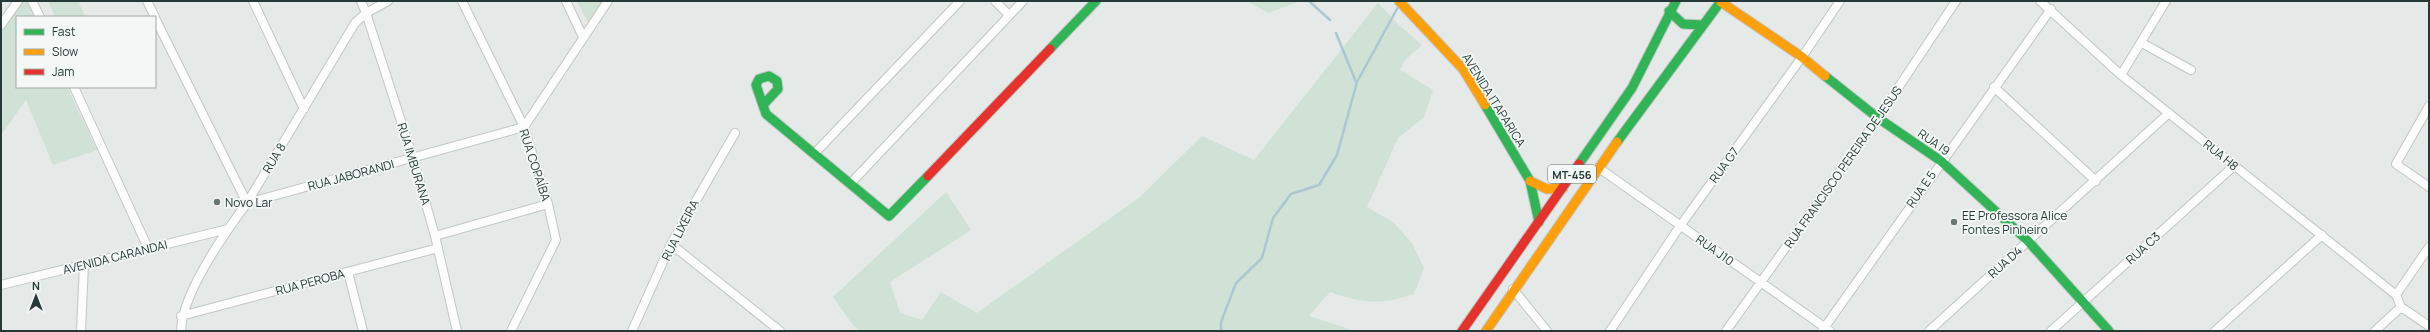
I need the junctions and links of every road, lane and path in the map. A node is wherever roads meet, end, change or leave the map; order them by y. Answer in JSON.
{"nodes":[{"id":1,"x":18,"y":1,"type":"edge"},
{"id":2,"x":32,"y":1,"type":"edge"},
{"id":3,"x":147,"y":1,"type":"edge"},
{"id":4,"x":253,"y":1,"type":"edge"},
{"id":5,"x":361,"y":1,"type":"edge"},
{"id":6,"x":388,"y":1,"type":"edge"},
{"id":7,"x":462,"y":1,"type":"edge"},
{"id":8,"x":566,"y":1,"type":"edge"},
{"id":9,"x":608,"y":1,"type":"edge"},
{"id":10,"x":960,"y":1,"type":"edge"},
{"id":11,"x":994,"y":1,"type":"edge"},
{"id":12,"x":1023,"y":1,"type":"edge"},
{"id":13,"x":1399,"y":1,"type":"edge"},
{"id":14,"x":1676,"y":1,"type":"edge"},
{"id":15,"x":1721,"y":1,"type":"edge"},
{"id":16,"x":1840,"y":1,"type":"edge"},
{"id":17,"x":1956,"y":1,"type":"edge"},
{"id":18,"x":2040,"y":1,"type":"edge"},
{"id":19,"x":2166,"y":1,"type":"edge"},
{"id":20,"x":1093,"y":2,"type":"edge"},
{"id":21,"x":2051,"y":9,"type":"junction"},
{"id":22,"x":1669,"y":11,"type":"junction"},
{"id":23,"x":366,"y":13,"type":"junction"},
{"id":24,"x":1009,"y":15,"type":"junction"},
{"id":25,"x":40,"y":16,"type":"edge"},
{"id":26,"x":154,"y":16,"type":"edge"},
{"id":27,"x":156,"y":19,"type":"edge"},
{"id":28,"x":1,"y":25,"type":"edge"},
{"id":29,"x":1703,"y":25,"type":"junction"},
{"id":30,"x":583,"y":37,"type":"junction"},
{"id":31,"x":2142,"y":43,"type":"junction"},
{"id":32,"x":1802,"y":56,"type":"junction"},
{"id":33,"x":2191,"y":70,"type":"dead end"},
{"id":34,"x":2121,"y":74,"type":"junction"},
{"id":35,"x":1994,"y":87,"type":"junction"},
{"id":36,"x":74,"y":88,"type":"edge"},
{"id":37,"x":763,"y":105,"type":"dead end"},
{"id":38,"x":2429,"y":106,"type":"edge"},
{"id":39,"x":304,"y":109,"type":"junction"},
{"id":40,"x":2169,"y":113,"type":"junction"},
{"id":41,"x":1878,"y":118,"type":"junction"},
{"id":42,"x":524,"y":127,"type":"junction"},
{"id":43,"x":735,"y":133,"type":"dead end"},
{"id":44,"x":815,"y":153,"type":"junction"},
{"id":45,"x":413,"y":158,"type":"junction"},
{"id":46,"x":1941,"y":161,"type":"junction"},
{"id":47,"x":2234,"y":165,"type":"junction"},
{"id":48,"x":1599,"y":168,"type":"junction"},
{"id":49,"x":1530,"y":181,"type":"junction"},
{"id":50,"x":2096,"y":181,"type":"junction"},
{"id":51,"x":851,"y":183,"type":"junction"},
{"id":52,"x":2429,"y":187,"type":"edge"},
{"id":53,"x":1563,"y":188,"type":"junction"},
{"id":54,"x":247,"y":203,"type":"junction"},
{"id":55,"x":548,"y":204,"type":"junction"},
{"id":56,"x":1538,"y":222,"type":"junction"},
{"id":57,"x":1680,"y":226,"type":"junction"},
{"id":58,"x":228,"y":229,"type":"junction"},
{"id":59,"x":2322,"y":235,"type":"junction"},
{"id":60,"x":435,"y":236,"type":"junction"},
{"id":61,"x":2028,"y":241,"type":"junction"},
{"id":62,"x":671,"y":244,"type":"junction"},
{"id":63,"x":2429,"y":247,"type":"edge"},
{"id":64,"x":148,"y":248,"type":"junction"},
{"id":65,"x":438,"y":248,"type":"junction"},
{"id":66,"x":84,"y":264,"type":"junction"},
{"id":67,"x":348,"y":272,"type":"junction"},
{"id":68,"x":1761,"y":282,"type":"junction"},
{"id":69,"x":1,"y":285,"type":"edge"},
{"id":70,"x":1513,"y":290,"type":"junction"},
{"id":71,"x":2396,"y":295,"type":"junction"},
{"id":72,"x":2083,"y":302,"type":"junction"},
{"id":73,"x":2401,"y":307,"type":"junction"},
{"id":74,"x":181,"y":316,"type":"junction"},
{"id":75,"x":2427,"y":328,"type":"edge"},
{"id":76,"x":1826,"y":330,"type":"edge"},
{"id":77,"x":81,"y":331,"type":"edge"},
{"id":78,"x":181,"y":331,"type":"edge"},
{"id":79,"x":363,"y":331,"type":"edge"},
{"id":80,"x":457,"y":331,"type":"edge"},
{"id":81,"x":511,"y":331,"type":"edge"},
{"id":82,"x":632,"y":331,"type":"edge"},
{"id":83,"x":780,"y":331,"type":"edge"},
{"id":84,"x":1462,"y":331,"type":"edge"},
{"id":85,"x":1486,"y":331,"type":"edge"},
{"id":86,"x":1547,"y":331,"type":"edge"},
{"id":87,"x":1610,"y":331,"type":"edge"},
{"id":88,"x":1726,"y":331,"type":"edge"},
{"id":89,"x":1929,"y":331,"type":"edge"},
{"id":90,"x":2051,"y":331,"type":"edge"},
{"id":91,"x":2109,"y":331,"type":"edge"},
{"id":92,"x":2215,"y":331,"type":"edge"},
{"id":93,"x":2374,"y":331,"type":"edge"}],
"edges":[{"from":1,"to":28,"type":"street"},
{"from":2,"to":25,"type":"street"},
{"from":3,"to":26,"type":"street"},
{"from":4,"to":39,"type":"street"},
{"from":5,"to":23,"type":"street","name":"RUA IMBURANA"},
{"from":6,"to":23,"type":"street","name":"RUA 8"},
{"from":7,"to":42,"type":"street","name":"RUA COPAÍBA"},
{"from":8,"to":30,"type":"street"},
{"from":9,"to":30,"type":"street"},
{"from":10,"to":44,"type":"street"},
{"from":11,"to":24,"type":"street"},
{"from":12,"to":24,"type":"street"},
{"from":13,"to":49,"type":"street","name":"AVENIDA ITAPARICA"},
{"from":14,"to":22,"type":"street","number":"MT-456"},
{"from":15,"to":29,"type":"street","number":"MT-456"},
{"from":15,"to":32,"type":"street","name":"RUA I9"},
{"from":16,"to":32,"type":"street","name":"RUA G7"},
{"from":17,"to":41,"type":"street","name":"RUA FRANCISCO PEREIRA DE JESUS"},
{"from":18,"to":21,"type":"street","name":"RUA H8"},
{"from":19,"to":31,"type":"street"},
{"from":20,"to":51,"type":"street"},
{"from":21,"to":34,"type":"street","name":"RUA H8"},
{"from":21,"to":35,"type":"street","name":"RUA E 5"},
{"from":22,"to":29,"type":"street"},
{"from":22,"to":53,"type":"street","number":"MT-456"},
{"from":23,"to":39,"type":"street","name":"RUA 8"},
{"from":23,"to":45,"type":"street","name":"RUA IMBURANA"},
{"from":24,"to":51,"type":"street"},
{"from":27,"to":54,"type":"street"},
{"from":29,"to":48,"type":"street","number":"MT-456"},
{"from":30,"to":42,"type":"street"},
{"from":31,"to":33,"type":"street"},
{"from":31,"to":34,"type":"street"},
{"from":32,"to":41,"type":"street","name":"RUA I9"},
{"from":32,"to":57,"type":"street","name":"RUA G7"},
{"from":34,"to":40,"type":"street","name":"RUA H8"},
{"from":35,"to":46,"type":"street","name":"RUA E 5"},
{"from":35,"to":50,"type":"street"},
{"from":36,"to":64,"type":"street"},
{"from":37,"to":44,"type":"street"},
{"from":38,"to":52,"type":"street"},
{"from":39,"to":54,"type":"street","name":"RUA 8"},
{"from":40,"to":47,"type":"street","name":"RUA H8"},
{"from":40,"to":50,"type":"street","name":"RUA D4"},
{"from":41,"to":46,"type":"street","name":"RUA I9"},
{"from":41,"to":68,"type":"street","name":"RUA FRANCISCO PEREIRA DE JESUS"},
{"from":42,"to":45,"type":"street","name":"RUA JABORANDI"},
{"from":42,"to":55,"type":"street","name":"RUA COPAÍBA"},
{"from":43,"to":62,"type":"street","name":"RUA LIXEIRA"},
{"from":44,"to":51,"type":"street"},
{"from":45,"to":54,"type":"street","name":"RUA JABORANDI"},
{"from":45,"to":60,"type":"street","name":"RUA IMBURANA"},
{"from":46,"to":61,"type":"street","name":"RUA I9"},
{"from":46,"to":76,"type":"street","name":"RUA E 5"},
{"from":47,"to":59,"type":"street","name":"RUA H8"},
{"from":47,"to":72,"type":"street","name":"RUA C3"},
{"from":48,"to":57,"type":"street","name":"RUA J10"},
{"from":48,"to":70,"type":"street","number":"MT-456"},
{"from":49,"to":53,"type":"street"},
{"from":49,"to":56,"type":"street","name":"AVENIDA ITAPARICA"},
{"from":50,"to":61,"type":"street","name":"RUA D4"},
{"from":53,"to":56,"type":"street","number":"MT-456"},
{"from":54,"to":58,"type":"street","name":"RUA 8"},
{"from":55,"to":60,"type":"street"},
{"from":55,"to":81,"type":"street","name":"RUA COPAÍBA"},
{"from":56,"to":84,"type":"street","number":"MT-456"},
{"from":57,"to":68,"type":"street","name":"RUA J10"},
{"from":57,"to":87,"type":"street","name":"RUA G7"},
{"from":58,"to":64,"type":"street","name":"AVENIDA CARANDAI"},
{"from":58,"to":74,"type":"street","name":"RUA 8"},
{"from":59,"to":71,"type":"street","name":"RUA H8"},
{"from":59,"to":92,"type":"street"},
{"from":60,"to":65,"type":"street","name":"RUA IMBURANA"},
{"from":61,"to":72,"type":"street","name":"RUA I9"},
{"from":61,"to":89,"type":"street","name":"RUA D4"},
{"from":62,"to":82,"type":"street","name":"RUA LIXEIRA"},
{"from":62,"to":83,"type":"street"},
{"from":63,"to":71,"type":"street"},
{"from":64,"to":66,"type":"street","name":"AVENIDA CARANDAI"},
{"from":65,"to":67,"type":"street","name":"RUA PEROBA"},
{"from":65,"to":80,"type":"street","name":"RUA IMBURANA"},
{"from":66,"to":69,"type":"street","name":"AVENIDA CARANDAI"},
{"from":66,"to":77,"type":"street"},
{"from":67,"to":74,"type":"street","name":"RUA PEROBA"},
{"from":67,"to":79,"type":"street"},
{"from":68,"to":76,"type":"street","name":"RUA J10"},
{"from":68,"to":88,"type":"street","name":"RUA FRANCISCO PEREIRA DE JESUS"},
{"from":70,"to":85,"type":"street","number":"MT-456"},
{"from":70,"to":86,"type":"street"},
{"from":71,"to":73,"type":"street","name":"RUA H8"},
{"from":72,"to":90,"type":"street","name":"RUA C3"},
{"from":72,"to":91,"type":"street","name":"RUA I9"},
{"from":73,"to":75,"type":"street"},
{"from":73,"to":93,"type":"street"},
{"from":74,"to":78,"type":"street","name":"RUA 8"}]}
